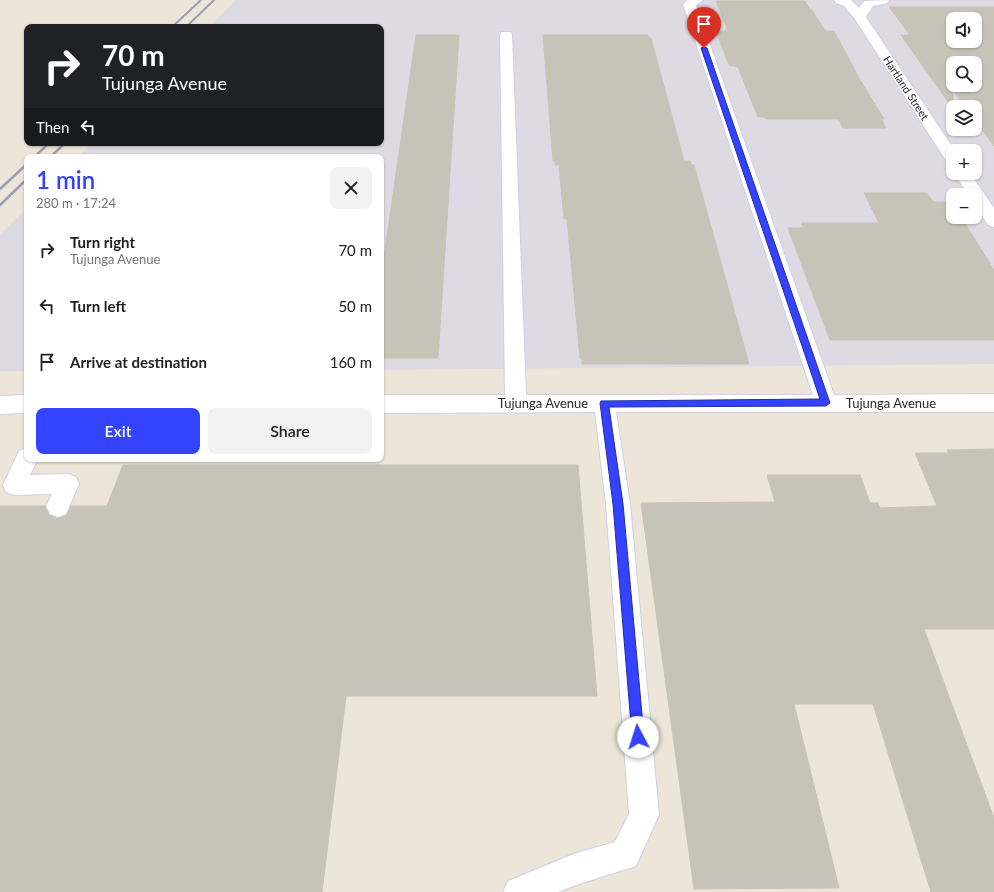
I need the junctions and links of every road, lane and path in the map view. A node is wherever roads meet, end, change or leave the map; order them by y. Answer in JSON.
{"nodes":[{"id":1,"x":697,"y":0,"type":"edge"},
{"id":2,"x":840,"y":0,"type":"edge"},
{"id":3,"x":883,"y":0,"type":"edge"},
{"id":4,"x":860,"y":17,"type":"junction"},
{"id":5,"x":506,"y":35,"type":"dead end"},
{"id":6,"x":946,"y":148,"type":"edge"},
{"id":7,"x":967,"y":180,"type":"edge"},
{"id":8,"x":994,"y":221,"type":"edge"},
{"id":9,"x":516,"y":403,"type":"junction"},
{"id":10,"x":604,"y":403,"type":"junction"},
{"id":11,"x":826,"y":403,"type":"junction"},
{"id":12,"x":994,"y":403,"type":"edge"},
{"id":13,"x":24,"y":404,"type":"edge"},
{"id":14,"x":384,"y":404,"type":"edge"},
{"id":15,"x":0,"y":405,"type":"edge"},
{"id":16,"x":25,"y":462,"type":"edge"},
{"id":17,"x":58,"y":506,"type":"dead end"},
{"id":18,"x":520,"y":892,"type":"edge"}],
"edges":[{"from":1,"to":11,"type":"street"},
{"from":2,"to":4,"type":"street","name":"Hartland Street"},
{"from":3,"to":4,"type":"street"},
{"from":4,"to":6,"type":"street","name":"Hartland Street"},
{"from":5,"to":9,"type":"street"},
{"from":7,"to":8,"type":"street"},
{"from":9,"to":10,"type":"street","name":"Tujunga Avenue"},
{"from":9,"to":14,"type":"street","name":"Tujunga Avenue"},
{"from":10,"to":11,"type":"street","name":"Tujunga Avenue"},
{"from":10,"to":18,"type":"street"},
{"from":11,"to":12,"type":"street","name":"Tujunga Avenue"},
{"from":13,"to":15,"type":"street"},
{"from":16,"to":17,"type":"street"}]}
